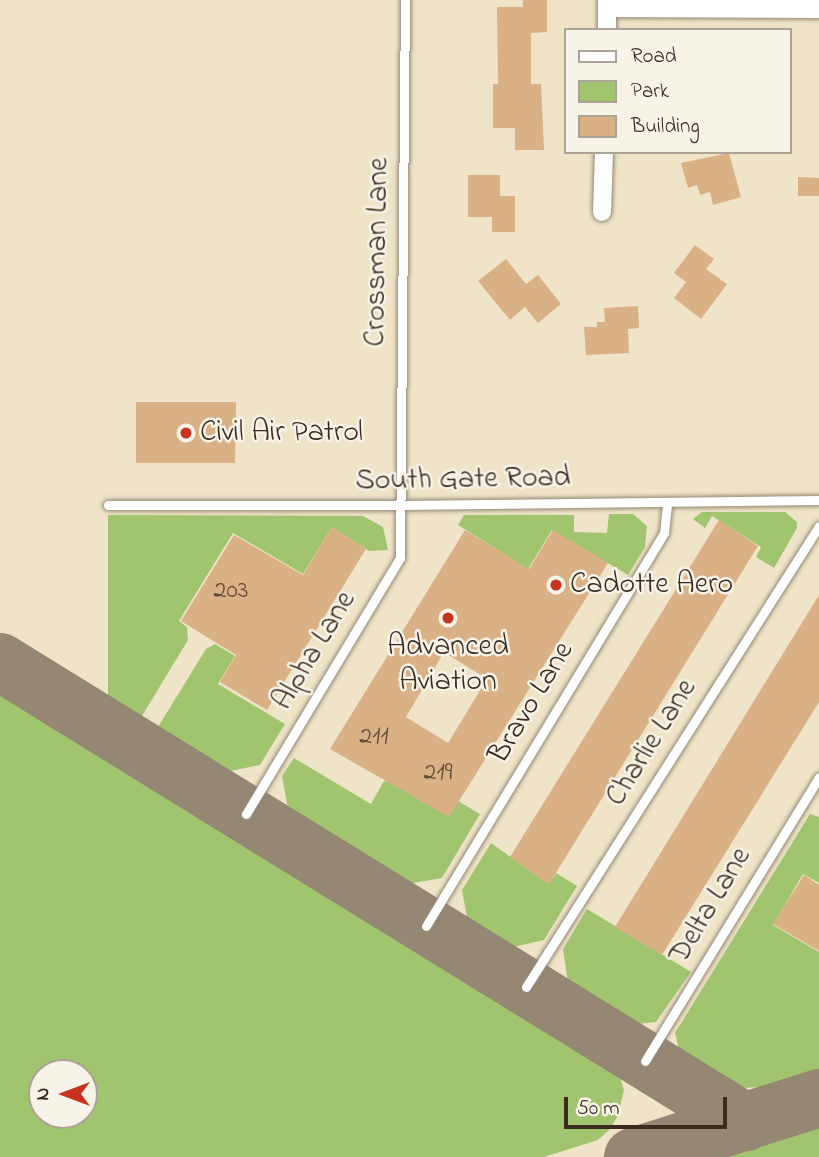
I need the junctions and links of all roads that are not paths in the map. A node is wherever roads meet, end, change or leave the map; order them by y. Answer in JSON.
{"nodes":[{"id":1,"x":405,"y":0,"type":"edge"},
{"id":2,"x":607,"y":4,"type":"edge"},
{"id":3,"x":819,"y":9,"type":"edge"},
{"id":4,"x":607,"y":28,"type":"edge"},
{"id":5,"x":604,"y":154,"type":"edge"},
{"id":6,"x":603,"y":212,"type":"dead end"},
{"id":7,"x":819,"y":500,"type":"edge"},
{"id":8,"x":667,"y":502,"type":"junction"},
{"id":9,"x":108,"y":505,"type":"dead end"},
{"id":10,"x":401,"y":505,"type":"junction"},
{"id":11,"x":819,"y":526,"type":"edge"},
{"id":12,"x":819,"y":777,"type":"edge"},
{"id":13,"x":246,"y":814,"type":"dead end"},
{"id":14,"x":426,"y":926,"type":"dead end"},
{"id":15,"x":526,"y":987,"type":"dead end"},
{"id":16,"x":645,"y":1061,"type":"dead end"}],
"edges":[{"from":1,"to":10,"type":"lane","name":"Crossman Lane"},
{"from":2,"to":3,"type":"street"},
{"from":2,"to":4,"type":"street"},
{"from":5,"to":6,"type":"street"},
{"from":7,"to":8,"type":"lane","name":"South Gate Road"},
{"from":8,"to":10,"type":"lane","name":"South Gate Road"},
{"from":8,"to":14,"type":"lane","name":"Bravo Lane"},
{"from":9,"to":10,"type":"lane","name":"South Gate Road"},
{"from":10,"to":13,"type":"lane","name":"Alpha Lane"},
{"from":11,"to":15,"type":"lane","name":"Charlie Lane"},
{"from":12,"to":16,"type":"lane","name":"Delta Lane"}]}
